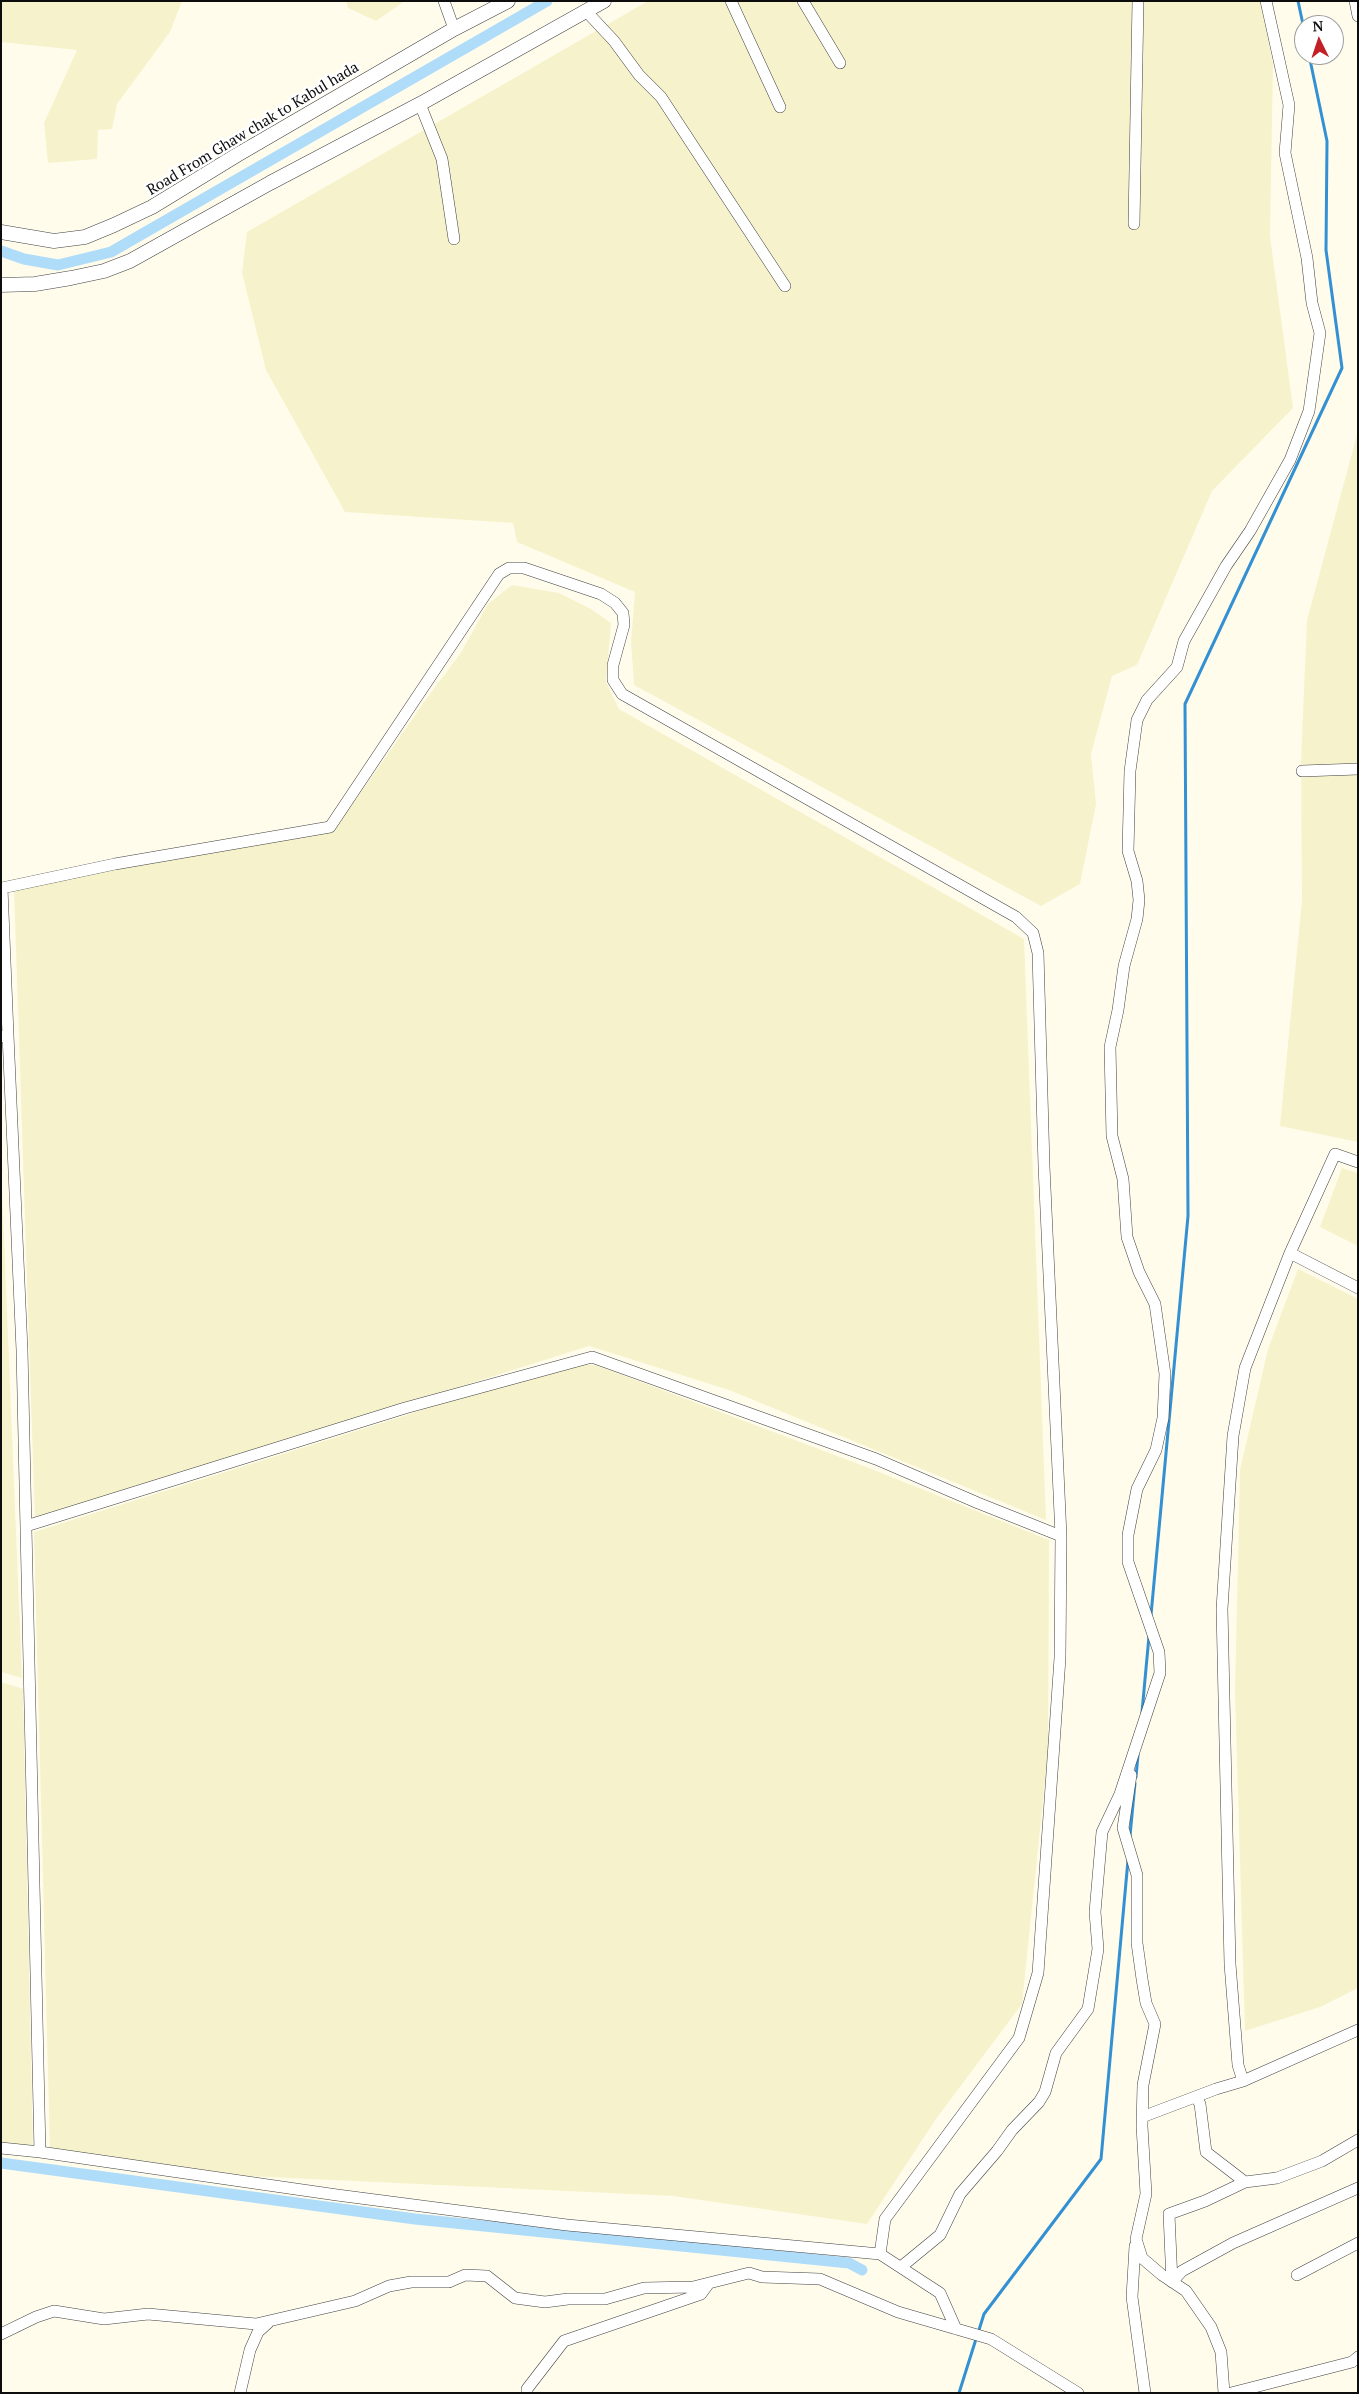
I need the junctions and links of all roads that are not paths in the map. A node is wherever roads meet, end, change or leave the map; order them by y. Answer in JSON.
{"nodes":[{"id":1,"x":444,"y":1,"type":"edge"},
{"id":2,"x":508,"y":1,"type":"edge"},
{"id":3,"x":604,"y":1,"type":"edge"},
{"id":4,"x":731,"y":1,"type":"edge"},
{"id":5,"x":803,"y":1,"type":"edge"},
{"id":6,"x":1138,"y":1,"type":"edge"},
{"id":7,"x":1266,"y":1,"type":"edge"},
{"id":8,"x":1355,"y":1,"type":"edge"},
{"id":9,"x":586,"y":11,"type":"junction"},
{"id":10,"x":1358,"y":16,"type":"edge"},
{"id":11,"x":454,"y":29,"type":"junction"},
{"id":12,"x":840,"y":63,"type":"dead end"},
{"id":13,"x":420,"y":104,"type":"junction"},
{"id":14,"x":780,"y":106,"type":"dead end"},
{"id":15,"x":1134,"y":224,"type":"dead end"},
{"id":16,"x":1,"y":232,"type":"edge"},
{"id":17,"x":454,"y":239,"type":"dead end"},
{"id":18,"x":1,"y":286,"type":"edge"},
{"id":19,"x":785,"y":286,"type":"dead end"},
{"id":20,"x":1358,"y":769,"type":"edge"},
{"id":21,"x":1302,"y":772,"type":"dead end"},
{"id":22,"x":5,"y":1036,"type":"edge"},
{"id":23,"x":1358,"y":1162,"type":"edge"},
{"id":24,"x":1290,"y":1253,"type":"junction"},
{"id":25,"x":1358,"y":1288,"type":"edge"},
{"id":26,"x":26,"y":1526,"type":"junction"},
{"id":27,"x":1061,"y":1536,"type":"junction"},
{"id":28,"x":1132,"y":1758,"type":"junction"},
{"id":29,"x":1358,"y":2030,"type":"edge"},
{"id":30,"x":1243,"y":2081,"type":"junction"},
{"id":31,"x":1196,"y":2097,"type":"junction"},
{"id":32,"x":1142,"y":2117,"type":"junction"},
{"id":33,"x":1358,"y":2140,"type":"edge"},
{"id":34,"x":1,"y":2148,"type":"edge"},
{"id":35,"x":40,"y":2152,"type":"junction"},
{"id":36,"x":1245,"y":2182,"type":"junction"},
{"id":37,"x":1358,"y":2188,"type":"edge"},
{"id":38,"x":1136,"y":2239,"type":"junction"},
{"id":39,"x":1358,"y":2243,"type":"edge"},
{"id":40,"x":880,"y":2254,"type":"junction"},
{"id":41,"x":901,"y":2268,"type":"junction"},
{"id":42,"x":1297,"y":2275,"type":"dead end"},
{"id":43,"x":1172,"y":2282,"type":"junction"},
{"id":44,"x":709,"y":2283,"type":"junction"},
{"id":45,"x":269,"y":2322,"type":"junction"},
{"id":46,"x":956,"y":2329,"type":"junction"},
{"id":47,"x":1,"y":2334,"type":"edge"},
{"id":48,"x":1358,"y":2358,"type":"edge"},
{"id":49,"x":1254,"y":2389,"type":"edge"},
{"id":50,"x":240,"y":2393,"type":"edge"},
{"id":51,"x":527,"y":2393,"type":"edge"},
{"id":52,"x":1078,"y":2393,"type":"edge"},
{"id":53,"x":1145,"y":2393,"type":"edge"},
{"id":54,"x":1224,"y":2393,"type":"edge"},
{"id":55,"x":1231,"y":2393,"type":"edge"}],
"edges":[{"from":1,"to":11,"type":"street"},
{"from":2,"to":11,"type":"street","name":"Road From Ghaw chak to Kabul hada"},
{"from":3,"to":9,"type":"street"},
{"from":4,"to":14,"type":"street"},
{"from":5,"to":12,"type":"street"},
{"from":6,"to":15,"type":"street"},
{"from":7,"to":28,"type":"street"},
{"from":8,"to":10,"type":"street"},
{"from":9,"to":13,"type":"street"},
{"from":9,"to":19,"type":"street"},
{"from":11,"to":16,"type":"street","name":"Road From Ghaw chak to Kabul hada"},
{"from":13,"to":17,"type":"street"},
{"from":13,"to":18,"type":"street"},
{"from":20,"to":21,"type":"street"},
{"from":22,"to":26,"type":"street"},
{"from":22,"to":27,"type":"street"},
{"from":23,"to":24,"type":"street"},
{"from":24,"to":25,"type":"street"},
{"from":24,"to":30,"type":"street"},
{"from":26,"to":27,"type":"street"},
{"from":26,"to":35,"type":"street"},
{"from":27,"to":40,"type":"street"},
{"from":28,"to":32,"type":"street"},
{"from":28,"to":41,"type":"street"},
{"from":29,"to":30,"type":"street"},
{"from":30,"to":31,"type":"street"},
{"from":31,"to":32,"type":"street"},
{"from":31,"to":36,"type":"street"},
{"from":32,"to":38,"type":"street"},
{"from":33,"to":36,"type":"street"},
{"from":34,"to":35,"type":"street"},
{"from":35,"to":40,"type":"street"},
{"from":36,"to":43,"type":"street"},
{"from":37,"to":43,"type":"street"},
{"from":38,"to":43,"type":"street"},
{"from":38,"to":53,"type":"street"},
{"from":39,"to":42,"type":"street"},
{"from":40,"to":41,"type":"street"},
{"from":41,"to":46,"type":"street"},
{"from":43,"to":54,"type":"street"},
{"from":44,"to":45,"type":"street"},
{"from":44,"to":46,"type":"street"},
{"from":44,"to":51,"type":"street"},
{"from":45,"to":47,"type":"street"},
{"from":45,"to":50,"type":"street"},
{"from":46,"to":52,"type":"street"},
{"from":48,"to":49,"type":"street"},
{"from":49,"to":55,"type":"street"}]}
